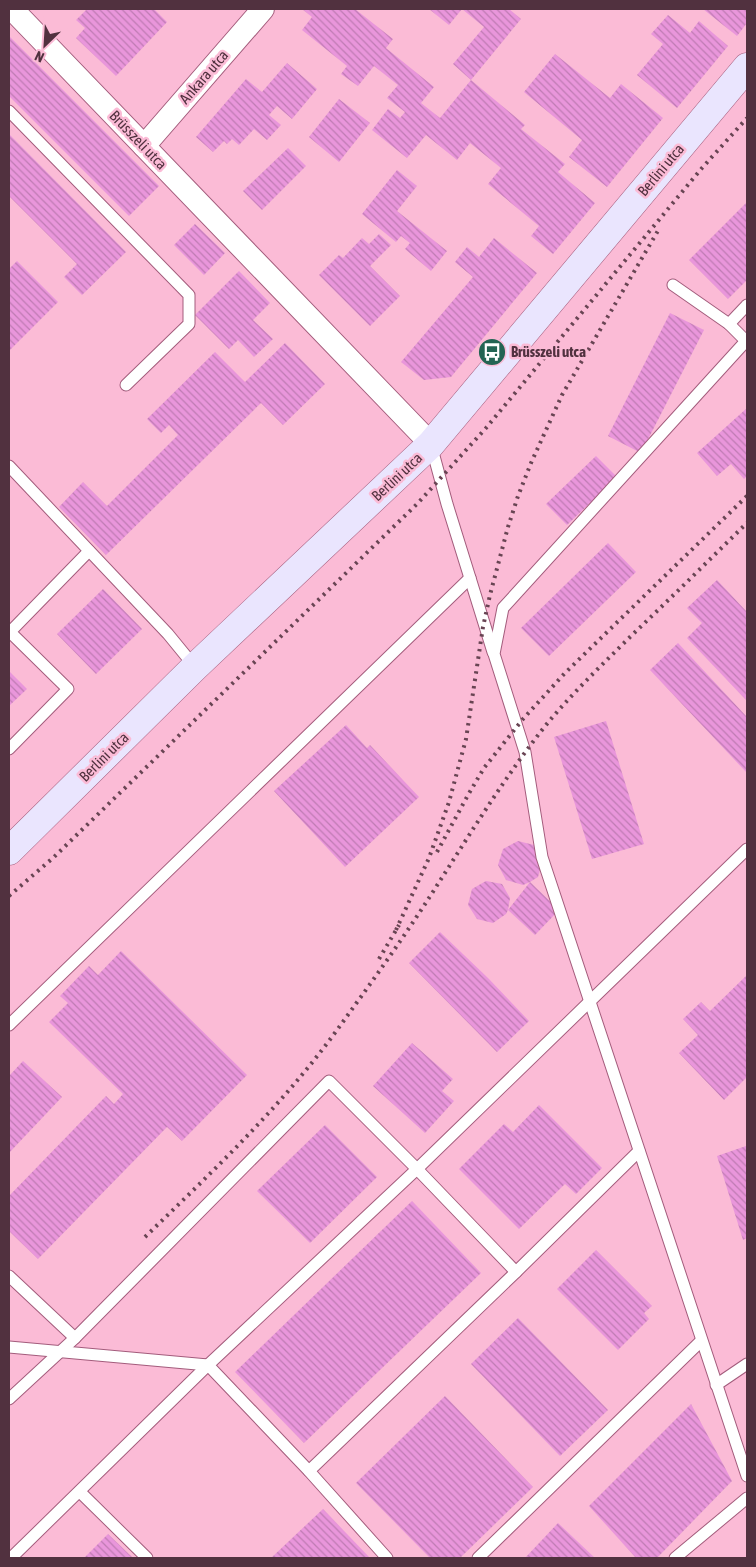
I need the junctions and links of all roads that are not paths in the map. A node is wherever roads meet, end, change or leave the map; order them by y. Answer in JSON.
{"nodes":[{"id":1,"x":12,"y":9,"type":"edge"},
{"id":2,"x":263,"y":9,"type":"edge"},
{"id":3,"x":747,"y":67,"type":"edge"},
{"id":4,"x":9,"y":110,"type":"edge"},
{"id":5,"x":144,"y":146,"type":"junction"},
{"id":6,"x":673,"y":285,"type":"dead end"},
{"id":7,"x":747,"y":305,"type":"edge"},
{"id":8,"x":729,"y":324,"type":"junction"},
{"id":9,"x":747,"y":341,"type":"edge"},
{"id":10,"x":126,"y":385,"type":"dead end"},
{"id":11,"x":431,"y":444,"type":"junction"},
{"id":12,"x":9,"y":466,"type":"edge"},
{"id":13,"x":89,"y":550,"type":"junction"},
{"id":14,"x":470,"y":578,"type":"junction"},
{"id":15,"x":494,"y":654,"type":"junction"},
{"id":16,"x":195,"y":667,"type":"junction"},
{"id":17,"x":9,"y":749,"type":"edge"},
{"id":18,"x":747,"y":849,"type":"edge"},
{"id":19,"x":9,"y":851,"type":"edge"},
{"id":20,"x":590,"y":1002,"type":"junction"},
{"id":21,"x":9,"y":1026,"type":"edge"},
{"id":22,"x":639,"y":1151,"type":"junction"},
{"id":23,"x":417,"y":1169,"type":"junction"},
{"id":24,"x":516,"y":1272,"type":"junction"},
{"id":25,"x":9,"y":1276,"type":"edge"},
{"id":26,"x":75,"y":1338,"type":"junction"},
{"id":27,"x":701,"y":1340,"type":"junction"},
{"id":28,"x":9,"y":1347,"type":"edge"},
{"id":29,"x":60,"y":1351,"type":"junction"},
{"id":30,"x":747,"y":1364,"type":"edge"},
{"id":31,"x":208,"y":1365,"type":"junction"},
{"id":32,"x":716,"y":1385,"type":"junction"},
{"id":33,"x":9,"y":1398,"type":"edge"},
{"id":34,"x":309,"y":1471,"type":"junction"},
{"id":35,"x":747,"y":1476,"type":"edge"},
{"id":36,"x":80,"y":1492,"type":"junction"},
{"id":37,"x":747,"y":1498,"type":"edge"},
{"id":38,"x":11,"y":1558,"type":"edge"},
{"id":39,"x":147,"y":1558,"type":"edge"},
{"id":40,"x":387,"y":1558,"type":"edge"},
{"id":41,"x":478,"y":1558,"type":"edge"},
{"id":42,"x":675,"y":1558,"type":"edge"}],
"edges":[{"from":1,"to":5,"type":"street","name":"Brüsszeli utca"},
{"from":2,"to":5,"type":"street","name":"Ankara utca"},
{"from":3,"to":11,"type":"street","name":"Berlini utca"},
{"from":4,"to":10,"type":"lane"},
{"from":5,"to":11,"type":"street","name":"Brüsszeli utca"},
{"from":6,"to":8,"type":"lane"},
{"from":7,"to":8,"type":"lane"},
{"from":8,"to":9,"type":"lane"},
{"from":9,"to":15,"type":"lane"},
{"from":11,"to":14,"type":"lane"},
{"from":11,"to":16,"type":"street","name":"Berlini utca"},
{"from":12,"to":13,"type":"lane"},
{"from":13,"to":16,"type":"lane"},
{"from":13,"to":17,"type":"lane"},
{"from":14,"to":15,"type":"lane"},
{"from":14,"to":21,"type":"lane"},
{"from":15,"to":20,"type":"lane"},
{"from":16,"to":19,"type":"street","name":"Berlini utca"},
{"from":18,"to":20,"type":"lane"},
{"from":20,"to":22,"type":"lane"},
{"from":20,"to":23,"type":"lane"},
{"from":22,"to":24,"type":"lane"},
{"from":22,"to":27,"type":"lane"},
{"from":23,"to":24,"type":"lane"},
{"from":23,"to":26,"type":"lane"},
{"from":23,"to":31,"type":"lane"},
{"from":24,"to":34,"type":"lane"},
{"from":25,"to":26,"type":"lane"},
{"from":26,"to":29,"type":"lane"},
{"from":27,"to":32,"type":"lane"},
{"from":27,"to":41,"type":"lane"},
{"from":28,"to":29,"type":"lane"},
{"from":29,"to":31,"type":"lane"},
{"from":29,"to":33,"type":"lane"},
{"from":30,"to":32,"type":"lane"},
{"from":31,"to":34,"type":"lane"},
{"from":31,"to":36,"type":"lane"},
{"from":32,"to":35,"type":"lane"},
{"from":34,"to":40,"type":"lane"},
{"from":36,"to":38,"type":"lane"},
{"from":36,"to":39,"type":"lane"},
{"from":37,"to":42,"type":"lane"}]}
